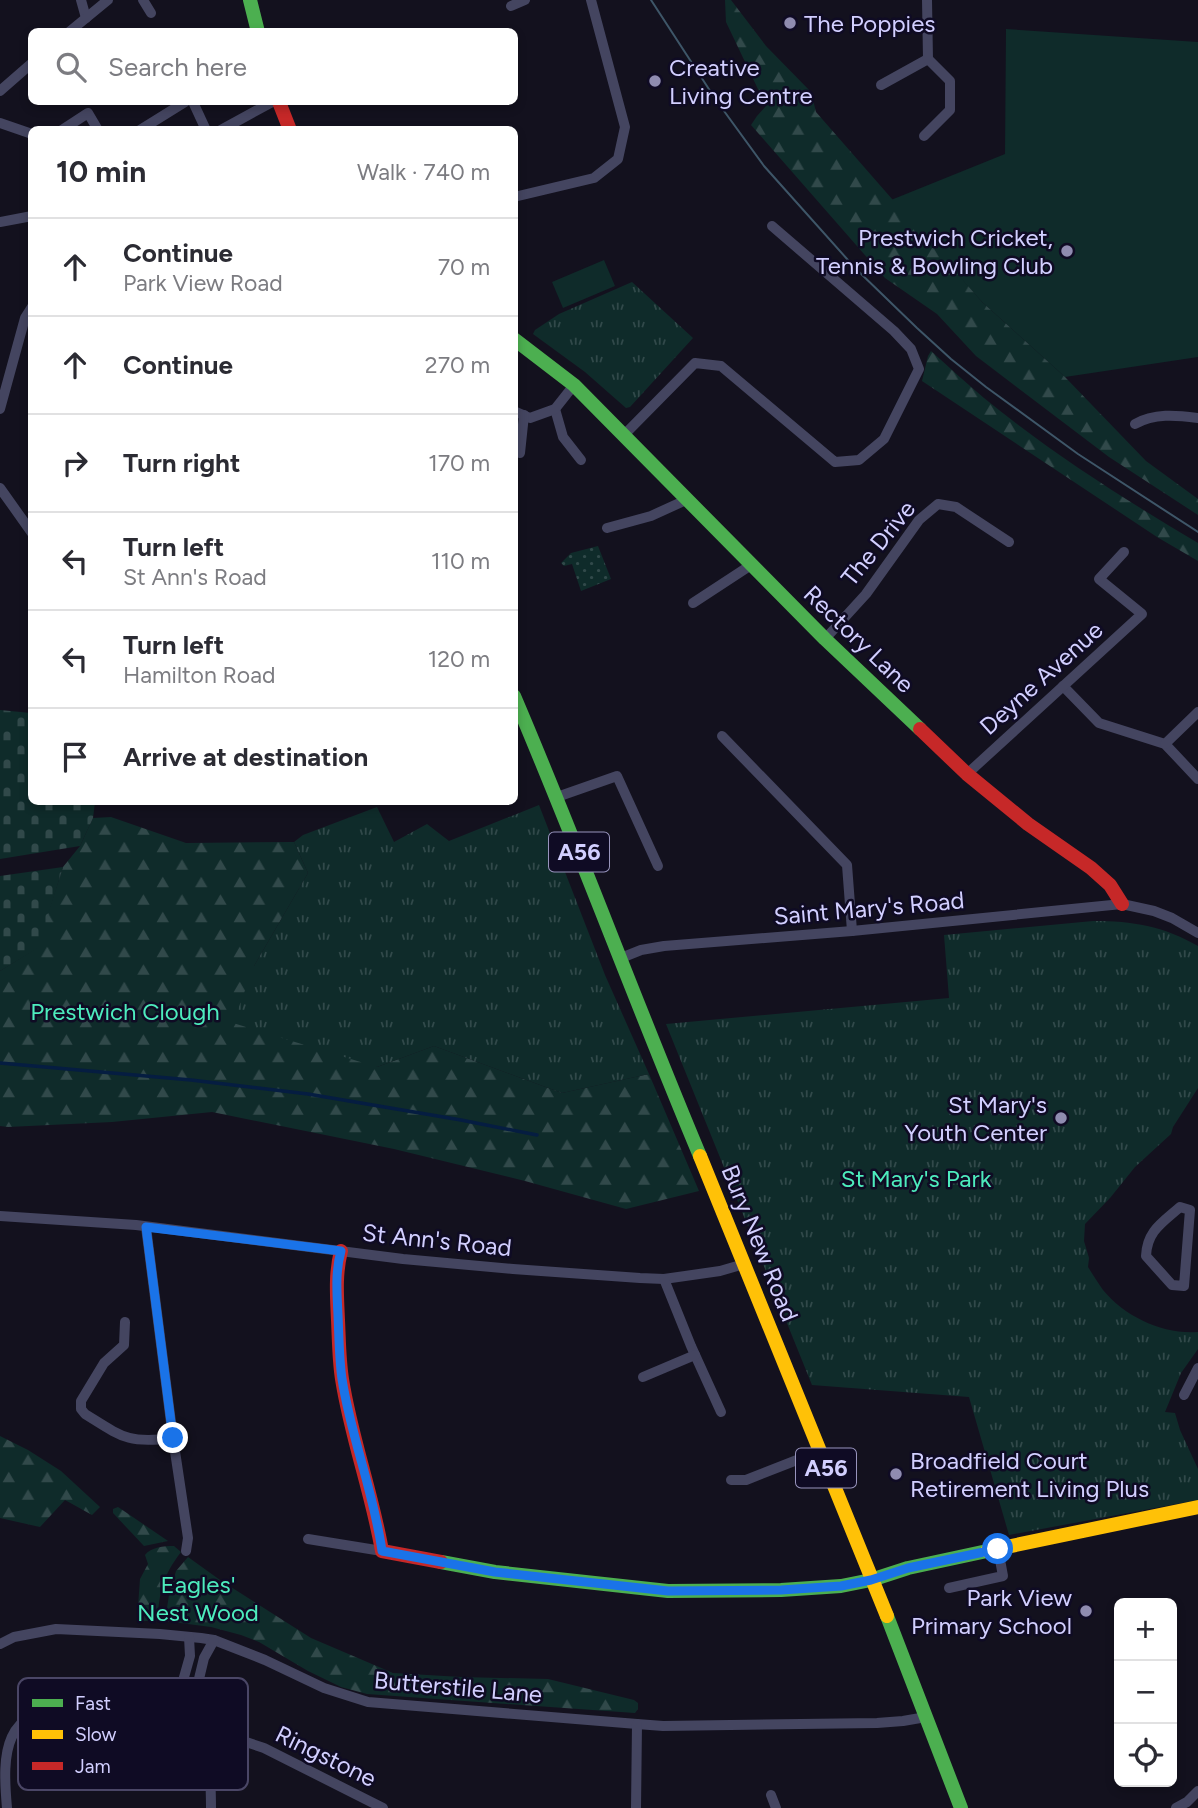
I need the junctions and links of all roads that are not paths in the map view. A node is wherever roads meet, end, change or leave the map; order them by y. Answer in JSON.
{"nodes":[{"id":1,"x":81,"y":0,"type":"edge"},
{"id":2,"x":108,"y":0,"type":"edge"},
{"id":3,"x":143,"y":0,"type":"edge"},
{"id":4,"x":250,"y":0,"type":"edge"},
{"id":5,"x":525,"y":0,"type":"edge"},
{"id":6,"x":590,"y":0,"type":"edge"},
{"id":7,"x":928,"y":0,"type":"edge"},
{"id":8,"x":511,"y":6,"type":"dead end"},
{"id":9,"x":151,"y":13,"type":"dead end"},
{"id":10,"x":86,"y":18,"type":"junction"},
{"id":11,"x":74,"y":28,"type":"edge"},
{"id":12,"x":257,"y":28,"type":"edge"},
{"id":13,"x":928,"y":59,"type":"junction"},
{"id":14,"x":28,"y":66,"type":"edge"},
{"id":15,"x":881,"y":85,"type":"dead end"},
{"id":16,"x":0,"y":88,"type":"edge"},
{"id":17,"x":180,"y":105,"type":"edge"},
{"id":18,"x":194,"y":105,"type":"edge"},
{"id":19,"x":267,"y":105,"type":"edge"},
{"id":20,"x":280,"y":105,"type":"edge"},
{"id":21,"x":86,"y":107,"type":"edge"},
{"id":22,"x":0,"y":122,"type":"edge"},
{"id":23,"x":66,"y":126,"type":"edge"},
{"id":24,"x":97,"y":126,"type":"edge"},
{"id":25,"x":146,"y":126,"type":"edge"},
{"id":26,"x":204,"y":126,"type":"edge"},
{"id":27,"x":228,"y":126,"type":"edge"},
{"id":28,"x":288,"y":126,"type":"edge"},
{"id":29,"x":28,"y":132,"type":"edge"},
{"id":30,"x":924,"y":136,"type":"dead end"},
{"id":31,"x":518,"y":196,"type":"edge"},
{"id":32,"x":28,"y":217,"type":"edge"},
{"id":33,"x":0,"y":222,"type":"edge"},
{"id":34,"x":772,"y":226,"type":"dead end"},
{"id":35,"x":28,"y":316,"type":"edge"},
{"id":36,"x":518,"y":342,"type":"edge"},
{"id":37,"x":574,"y":385,"type":"junction"},
{"id":38,"x":0,"y":409,"type":"edge"},
{"id":39,"x":555,"y":409,"type":"junction"},
{"id":40,"x":519,"y":413,"type":"edge"},
{"id":41,"x":1198,"y":418,"type":"edge"},
{"id":42,"x":1135,"y":424,"type":"dead end"},
{"id":43,"x":624,"y":435,"type":"junction"},
{"id":44,"x":520,"y":453,"type":"dead end"},
{"id":45,"x":581,"y":460,"type":"dead end"},
{"id":46,"x":0,"y":488,"type":"edge"},
{"id":47,"x":686,"y":500,"type":"junction"},
{"id":48,"x":28,"y":527,"type":"edge"},
{"id":49,"x":607,"y":528,"type":"dead end"},
{"id":50,"x":1009,"y":542,"type":"dead end"},
{"id":51,"x":1124,"y":552,"type":"dead end"},
{"id":52,"x":751,"y":565,"type":"junction"},
{"id":53,"x":693,"y":603,"type":"dead end"},
{"id":54,"x":825,"y":639,"type":"junction"},
{"id":55,"x":1063,"y":686,"type":"junction"},
{"id":56,"x":518,"y":705,"type":"edge"},
{"id":57,"x":1198,"y":712,"type":"edge"},
{"id":58,"x":722,"y":736,"type":"dead end"},
{"id":59,"x":1165,"y":744,"type":"junction"},
{"id":60,"x":967,"y":774,"type":"junction"},
{"id":61,"x":1198,"y":779,"type":"edge"},
{"id":62,"x":557,"y":797,"type":"junction"},
{"id":63,"x":658,"y":866,"type":"dead end"},
{"id":64,"x":1122,"y":904,"type":"junction"},
{"id":65,"x":852,"y":931,"type":"junction"},
{"id":66,"x":1198,"y":933,"type":"edge"},
{"id":67,"x":621,"y":958,"type":"junction"},
{"id":68,"x":0,"y":1216,"type":"edge"},
{"id":69,"x":146,"y":1227,"type":"junction"},
{"id":70,"x":1193,"y":1247,"type":"edge"},
{"id":71,"x":341,"y":1251,"type":"junction"},
{"id":72,"x":744,"y":1264,"type":"junction"},
{"id":73,"x":664,"y":1279,"type":"junction"},
{"id":74,"x":125,"y":1322,"type":"dead end"},
{"id":75,"x":695,"y":1355,"type":"junction"},
{"id":76,"x":1198,"y":1368,"type":"edge"},
{"id":77,"x":643,"y":1377,"type":"dead end"},
{"id":78,"x":1184,"y":1395,"type":"dead end"},
{"id":79,"x":721,"y":1412,"type":"dead end"},
{"id":80,"x":173,"y":1438,"type":"junction"},
{"id":81,"x":820,"y":1451,"type":"junction"},
{"id":82,"x":732,"y":1480,"type":"dead end"},
{"id":83,"x":1198,"y":1507,"type":"edge"},
{"id":84,"x":307,"y":1539,"type":"dead end"},
{"id":85,"x":998,"y":1549,"type":"junction"},
{"id":86,"x":186,"y":1551,"type":"dead end"},
{"id":87,"x":382,"y":1551,"type":"junction"},
{"id":88,"x":871,"y":1580,"type":"junction"},
{"id":89,"x":949,"y":1588,"type":"dead end"},
{"id":90,"x":189,"y":1637,"type":"junction"},
{"id":91,"x":214,"y":1640,"type":"junction"},
{"id":92,"x":0,"y":1644,"type":"edge"},
{"id":93,"x":184,"y":1678,"type":"edge"},
{"id":94,"x":199,"y":1678,"type":"edge"},
{"id":95,"x":926,"y":1717,"type":"junction"},
{"id":96,"x":637,"y":1724,"type":"junction"},
{"id":97,"x":18,"y":1727,"type":"edge"},
{"id":98,"x":248,"y":1743,"type":"edge"},
{"id":99,"x":210,"y":1790,"type":"edge"},
{"id":100,"x":1197,"y":1794,"type":"edge"},
{"id":101,"x":771,"y":1795,"type":"dead end"},
{"id":102,"x":7,"y":1808,"type":"edge"},
{"id":103,"x":211,"y":1808,"type":"edge"},
{"id":104,"x":383,"y":1808,"type":"edge"},
{"id":105,"x":636,"y":1808,"type":"edge"},
{"id":106,"x":776,"y":1808,"type":"edge"},
{"id":107,"x":961,"y":1808,"type":"edge"},
{"id":108,"x":1176,"y":1808,"type":"edge"}],
"edges":[{"from":1,"to":10,"type":"street"},
{"from":2,"to":10,"type":"street"},
{"from":3,"to":9,"type":"street"},
{"from":4,"to":12,"type":"main road"},
{"from":5,"to":8,"type":"street"},
{"from":6,"to":31,"type":"street"},
{"from":7,"to":13,"type":"street"},
{"from":10,"to":11,"type":"street"},
{"from":13,"to":15,"type":"street"},
{"from":13,"to":30,"type":"street"},
{"from":14,"to":16,"type":"street"},
{"from":17,"to":25,"type":"street"},
{"from":18,"to":26,"type":"street"},
{"from":19,"to":27,"type":"street"},
{"from":20,"to":28,"type":"main road"},
{"from":21,"to":23,"type":"street"},
{"from":21,"to":24,"type":"street"},
{"from":22,"to":29,"type":"street"},
{"from":32,"to":33,"type":"street"},
{"from":34,"to":43,"type":"street"},
{"from":35,"to":38,"type":"street"},
{"from":36,"to":37,"type":"main road","name":"Rectory Lane"},
{"from":37,"to":39,"type":"street"},
{"from":37,"to":43,"type":"main road","name":"Rectory Lane"},
{"from":39,"to":40,"type":"street"},
{"from":39,"to":45,"type":"street"},
{"from":40,"to":44,"type":"street"},
{"from":41,"to":42,"type":"street"},
{"from":43,"to":47,"type":"main road","name":"Rectory Lane"},
{"from":46,"to":48,"type":"street"},
{"from":47,"to":49,"type":"street"},
{"from":47,"to":52,"type":"main road","name":"Rectory Lane"},
{"from":50,"to":54,"type":"street","name":"The Drive"},
{"from":51,"to":55,"type":"street","name":"Deyne Avenue"},
{"from":52,"to":53,"type":"street"},
{"from":52,"to":54,"type":"main road","name":"Rectory Lane"},
{"from":54,"to":60,"type":"main road","name":"Rectory Lane"},
{"from":55,"to":59,"type":"street"},
{"from":55,"to":60,"type":"street","name":"Deyne Avenue"},
{"from":56,"to":62,"type":"main road","name":"Bury New Road","number":"A56"},
{"from":57,"to":59,"type":"street"},
{"from":58,"to":65,"type":"street"},
{"from":59,"to":61,"type":"street"},
{"from":60,"to":64,"type":"main road","name":"Rectory Lane"},
{"from":62,"to":63,"type":"street"},
{"from":62,"to":67,"type":"main road","name":"Bury New Road","number":"A56"},
{"from":64,"to":65,"type":"street","name":"Saint Mary's Road"},
{"from":64,"to":66,"type":"street"},
{"from":65,"to":67,"type":"street","name":"Saint Mary's Road"},
{"from":67,"to":72,"type":"main road","name":"Bury New Road","number":"A56"},
{"from":68,"to":69,"type":"street","name":"St Ann's Road"},
{"from":69,"to":71,"type":"street","name":"St Ann's Road"},
{"from":69,"to":80,"type":"street"},
{"from":70,"to":70,"type":"street"},
{"from":71,"to":73,"type":"street","name":"St Ann's Road"},
{"from":71,"to":87,"type":"main road"},
{"from":72,"to":73,"type":"street","name":"St Ann's Road"},
{"from":72,"to":81,"type":"main road","name":"Bury New Road","number":"A56"},
{"from":73,"to":75,"type":"street"},
{"from":74,"to":80,"type":"street"},
{"from":75,"to":77,"type":"street"},
{"from":75,"to":79,"type":"street"},
{"from":76,"to":78,"type":"street"},
{"from":80,"to":86,"type":"street"},
{"from":81,"to":82,"type":"street"},
{"from":81,"to":88,"type":"main road","name":"Bury New Road","number":"A56"},
{"from":83,"to":85,"type":"main road"},
{"from":84,"to":87,"type":"street"},
{"from":85,"to":88,"type":"main road"},
{"from":85,"to":89,"type":"street"},
{"from":87,"to":88,"type":"main road"},
{"from":88,"to":95,"type":"main road","name":"Bury New Road","number":"A56"},
{"from":90,"to":91,"type":"street","name":"Butterstile Lane"},
{"from":90,"to":92,"type":"street","name":"Butterstile Lane"},
{"from":90,"to":93,"type":"street"},
{"from":91,"to":94,"type":"street"},
{"from":91,"to":96,"type":"street","name":"Butterstile Lane"},
{"from":95,"to":96,"type":"street","name":"Butterstile Lane"},
{"from":95,"to":107,"type":"main road","name":"Bury New Road","number":"A56"},
{"from":96,"to":105,"type":"street"},
{"from":97,"to":102,"type":"street"},
{"from":98,"to":104,"type":"street","name":"Ringstone"},
{"from":99,"to":103,"type":"street"},
{"from":100,"to":108,"type":"street"},
{"from":101,"to":106,"type":"street"}]}
